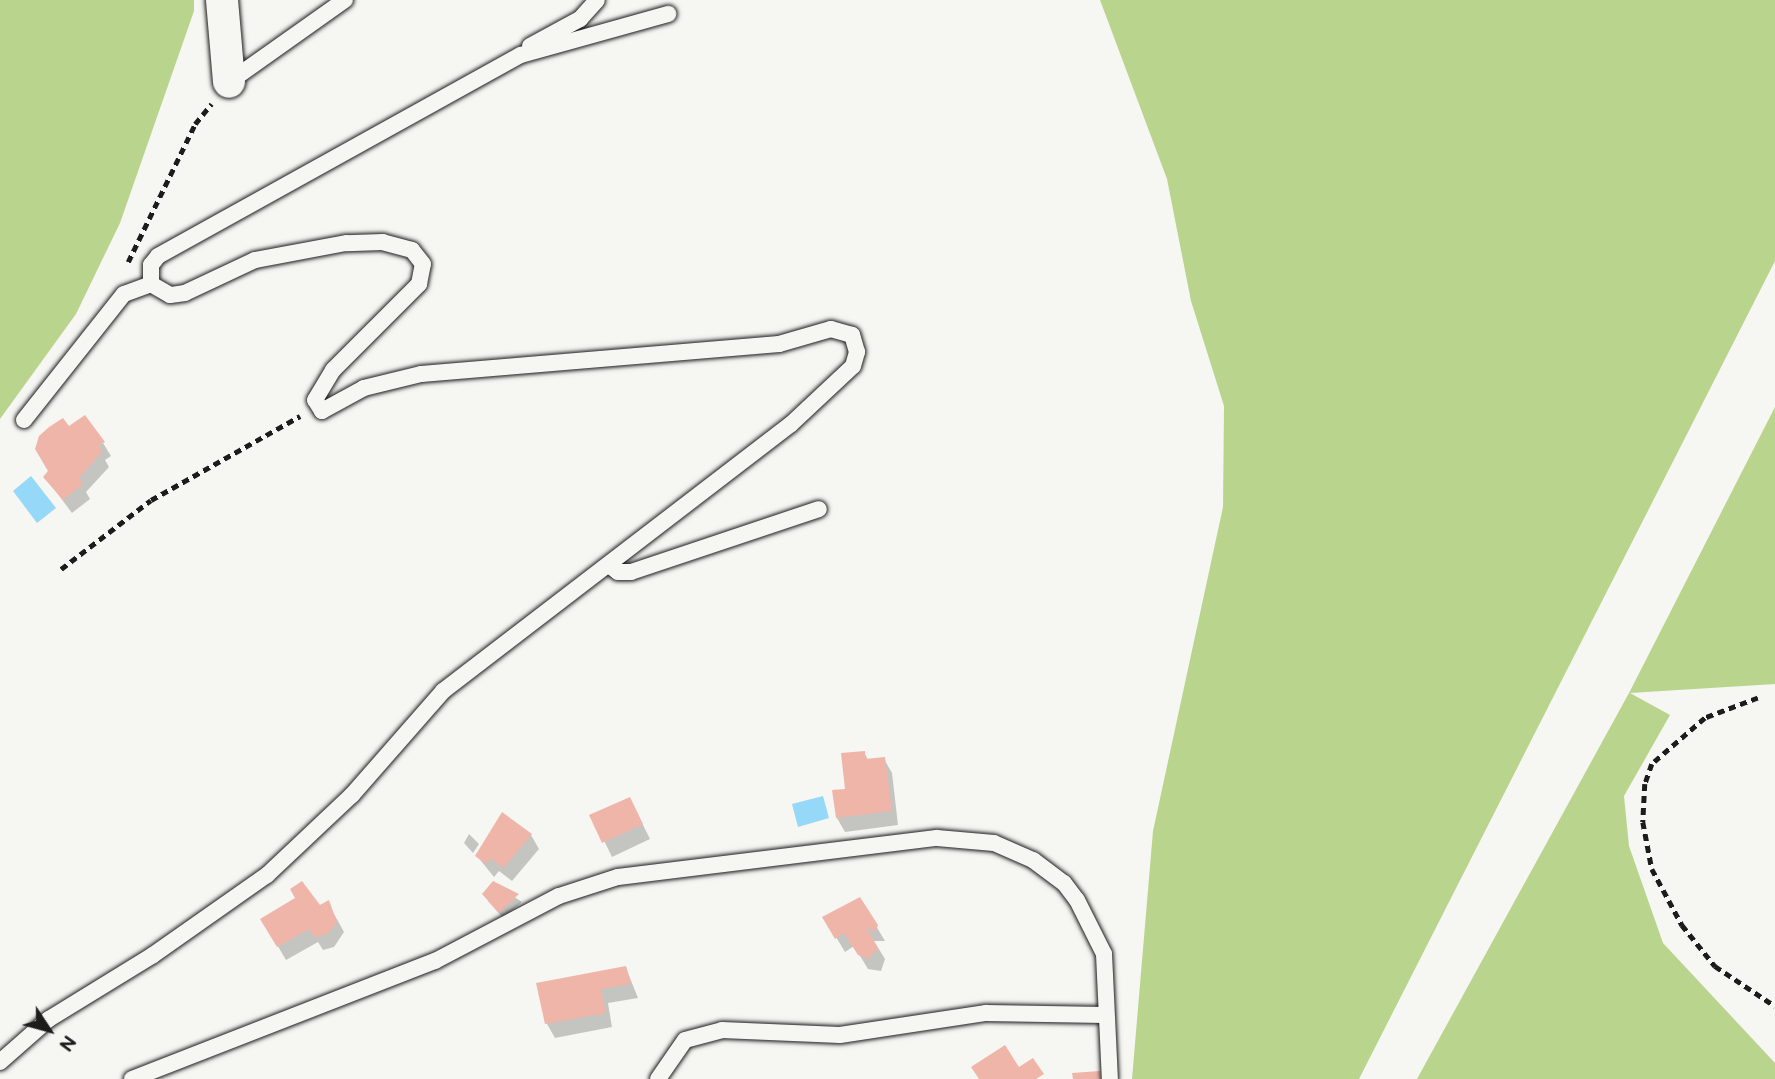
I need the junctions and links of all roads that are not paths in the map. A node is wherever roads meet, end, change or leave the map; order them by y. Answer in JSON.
{"nodes":[{"id":1,"x":222,"y":0,"type":"edge"},
{"id":2,"x":345,"y":0,"type":"edge"},
{"id":3,"x":597,"y":0,"type":"edge"},
{"id":4,"x":668,"y":14,"type":"dead end"},
{"id":5,"x":521,"y":55,"type":"junction"},
{"id":6,"x":229,"y":82,"type":"joint"},
{"id":7,"x":151,"y":284,"type":"junction"},
{"id":8,"x":24,"y":420,"type":"dead end"},
{"id":9,"x":819,"y":509,"type":"dead end"},
{"id":10,"x":609,"y":565,"type":"junction"},
{"id":11,"x":1105,"y":1015,"type":"junction"},
{"id":12,"x":0,"y":1062,"type":"edge"},
{"id":13,"x":132,"y":1079,"type":"edge"},
{"id":14,"x":658,"y":1079,"type":"edge"},
{"id":15,"x":1110,"y":1079,"type":"edge"}],
"edges":[{"from":1,"to":6,"type":"street"},
{"from":2,"to":6,"type":"lane"},
{"from":3,"to":5,"type":"lane"},
{"from":4,"to":5,"type":"lane"},
{"from":5,"to":7,"type":"lane"},
{"from":7,"to":8,"type":"lane"},
{"from":7,"to":10,"type":"lane"},
{"from":9,"to":10,"type":"lane"},
{"from":10,"to":12,"type":"lane"},
{"from":11,"to":13,"type":"lane"},
{"from":11,"to":14,"type":"lane"},
{"from":11,"to":15,"type":"lane"}]}
